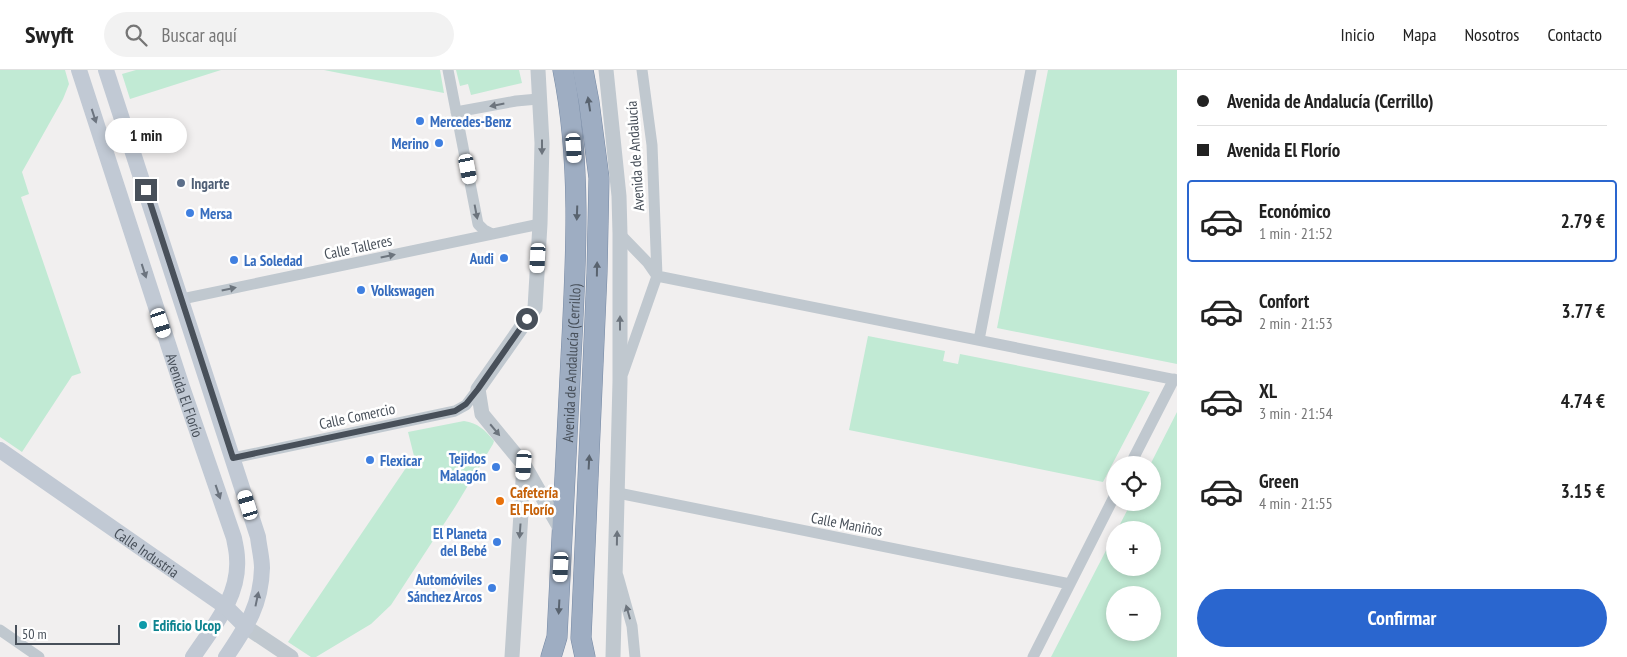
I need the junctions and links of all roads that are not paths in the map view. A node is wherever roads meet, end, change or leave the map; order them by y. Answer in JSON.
{"nodes":[{"id":1,"x":79,"y":70,"type":"edge"},
{"id":2,"x":106,"y":70,"type":"edge"},
{"id":3,"x":448,"y":70,"type":"edge"},
{"id":4,"x":538,"y":70,"type":"edge"},
{"id":5,"x":563,"y":70,"type":"edge"},
{"id":6,"x":583,"y":70,"type":"edge"},
{"id":7,"x":606,"y":70,"type":"edge"},
{"id":8,"x":642,"y":70,"type":"edge"},
{"id":9,"x":1031,"y":70,"type":"edge"},
{"id":10,"x":538,"y":99,"type":"junction"},
{"id":11,"x":456,"y":112,"type":"junction"},
{"id":12,"x":615,"y":160,"type":"junction"},
{"id":13,"x":598,"y":222,"type":"junction"},
{"id":14,"x":540,"y":224,"type":"junction"},
{"id":15,"x":492,"y":234,"type":"junction"},
{"id":16,"x":620,"y":234,"type":"junction"},
{"id":17,"x":656,"y":240,"type":"junction"},
{"id":18,"x":637,"y":251,"type":"junction"},
{"id":19,"x":657,"y":276,"type":"junction"},
{"id":20,"x":182,"y":299,"type":"junction"},
{"id":21,"x":156,"y":307,"type":"junction"},
{"id":22,"x":979,"y":340,"type":"junction"},
{"id":23,"x":1176,"y":380,"type":"edge"},
{"id":24,"x":620,"y":381,"type":"junction"},
{"id":25,"x":478,"y":389,"type":"junction"},
{"id":26,"x":0,"y":450,"type":"edge"},
{"id":27,"x":1135,"y":456,"type":"edge"},
{"id":28,"x":233,"y":458,"type":"junction"},
{"id":29,"x":208,"y":464,"type":"junction"},
{"id":30,"x":524,"y":465,"type":"junction"},
{"id":31,"x":618,"y":493,"type":"junction"},
{"id":32,"x":1107,"y":511,"type":"edge"},
{"id":33,"x":563,"y":533,"type":"junction"},
{"id":34,"x":616,"y":568,"type":"junction"},
{"id":35,"x":1070,"y":584,"type":"junction"},
{"id":36,"x":226,"y":607,"type":"junction"},
{"id":37,"x":246,"y":627,"type":"junction"},
{"id":38,"x":0,"y":630,"type":"edge"},
{"id":39,"x":583,"y":647,"type":"edge"},
{"id":40,"x":39,"y":657,"type":"edge"},
{"id":41,"x":193,"y":657,"type":"edge"},
{"id":42,"x":226,"y":657,"type":"edge"},
{"id":43,"x":291,"y":657,"type":"edge"},
{"id":44,"x":512,"y":657,"type":"edge"},
{"id":45,"x":551,"y":657,"type":"edge"},
{"id":46,"x":613,"y":657,"type":"edge"},
{"id":47,"x":635,"y":657,"type":"edge"},
{"id":48,"x":1033,"y":657,"type":"edge"}],
"edges":[{"from":1,"to":21,"type":"main road","name":"Avenida El Florío","one_way":true},
{"from":2,"to":20,"type":"main road","name":"Avenida El Florío"},
{"from":3,"to":11,"type":"street"},
{"from":4,"to":10,"type":"street"},
{"from":5,"to":33,"type":"highway","name":"Avenida de Andalucía (Cerrillo)","one_way":true},
{"from":13,"to":6,"type":"highway","name":"Avenida de Andalucía (Cerrillo)","one_way":true},
{"from":7,"to":12,"type":"street"},
{"from":8,"to":17,"type":"street","name":"Avenida de Andalucía"},
{"from":9,"to":22,"type":"street"},
{"from":10,"to":11,"type":"street","one_way":true},
{"from":10,"to":14,"type":"street","one_way":true},
{"from":11,"to":15,"type":"street","one_way":true},
{"from":12,"to":13,"type":"street"},
{"from":12,"to":16,"type":"street"},
{"from":39,"to":13,"type":"highway","name":"Avenida de Andalucía (Cerrillo)","one_way":true},
{"from":14,"to":15,"type":"street","name":"Calle Talleres"},
{"from":14,"to":25,"type":"street"},
{"from":20,"to":15,"type":"street","name":"Calle Talleres","one_way":true},
{"from":16,"to":18,"type":"street"},
{"from":24,"to":16,"type":"street","one_way":true},
{"from":17,"to":18,"type":"street"},
{"from":17,"to":19,"type":"street","name":"Avenida de Andalucía"},
{"from":18,"to":19,"type":"street"},
{"from":19,"to":22,"type":"street"},
{"from":19,"to":24,"type":"street","name":"Avenida de Andalucía"},
{"from":20,"to":21,"type":"main road"},
{"from":20,"to":28,"type":"main road","name":"Avenida El Florío"},
{"from":21,"to":29,"type":"main road","name":"Avenida El Florío"},
{"from":22,"to":23,"type":"street"},
{"from":23,"to":27,"type":"street"},
{"from":24,"to":31,"type":"street"},
{"from":25,"to":28,"type":"street","name":"Calle Comercio"},
{"from":25,"to":30,"type":"street","one_way":true},
{"from":26,"to":36,"type":"main road","name":"Calle Industria"},
{"from":28,"to":29,"type":"main road"},
{"from":37,"to":28,"type":"main road","name":"Avenida El Florío","one_way":true},
{"from":29,"to":36,"type":"main road","name":"Avenida El Florío","one_way":true},
{"from":30,"to":33,"type":"street"},
{"from":30,"to":44,"type":"street","one_way":true},
{"from":34,"to":31,"type":"street","one_way":true},
{"from":31,"to":35,"type":"street","name":"Calle Maniños"},
{"from":32,"to":35,"type":"street"},
{"from":33,"to":45,"type":"highway","name":"Avenida de Andalucía (Cerrillo)","one_way":true},
{"from":34,"to":46,"type":"street"},
{"from":47,"to":34,"type":"street","one_way":true},
{"from":35,"to":48,"type":"street"},
{"from":36,"to":37,"type":"main road","name":"Calle Industria"},
{"from":36,"to":41,"type":"main road","name":"Avenida El Florío"},
{"from":37,"to":42,"type":"main road","name":"Avenida El Florío"},
{"from":37,"to":43,"type":"street","name":"Calle Industria"},
{"from":38,"to":40,"type":"street"}]}
